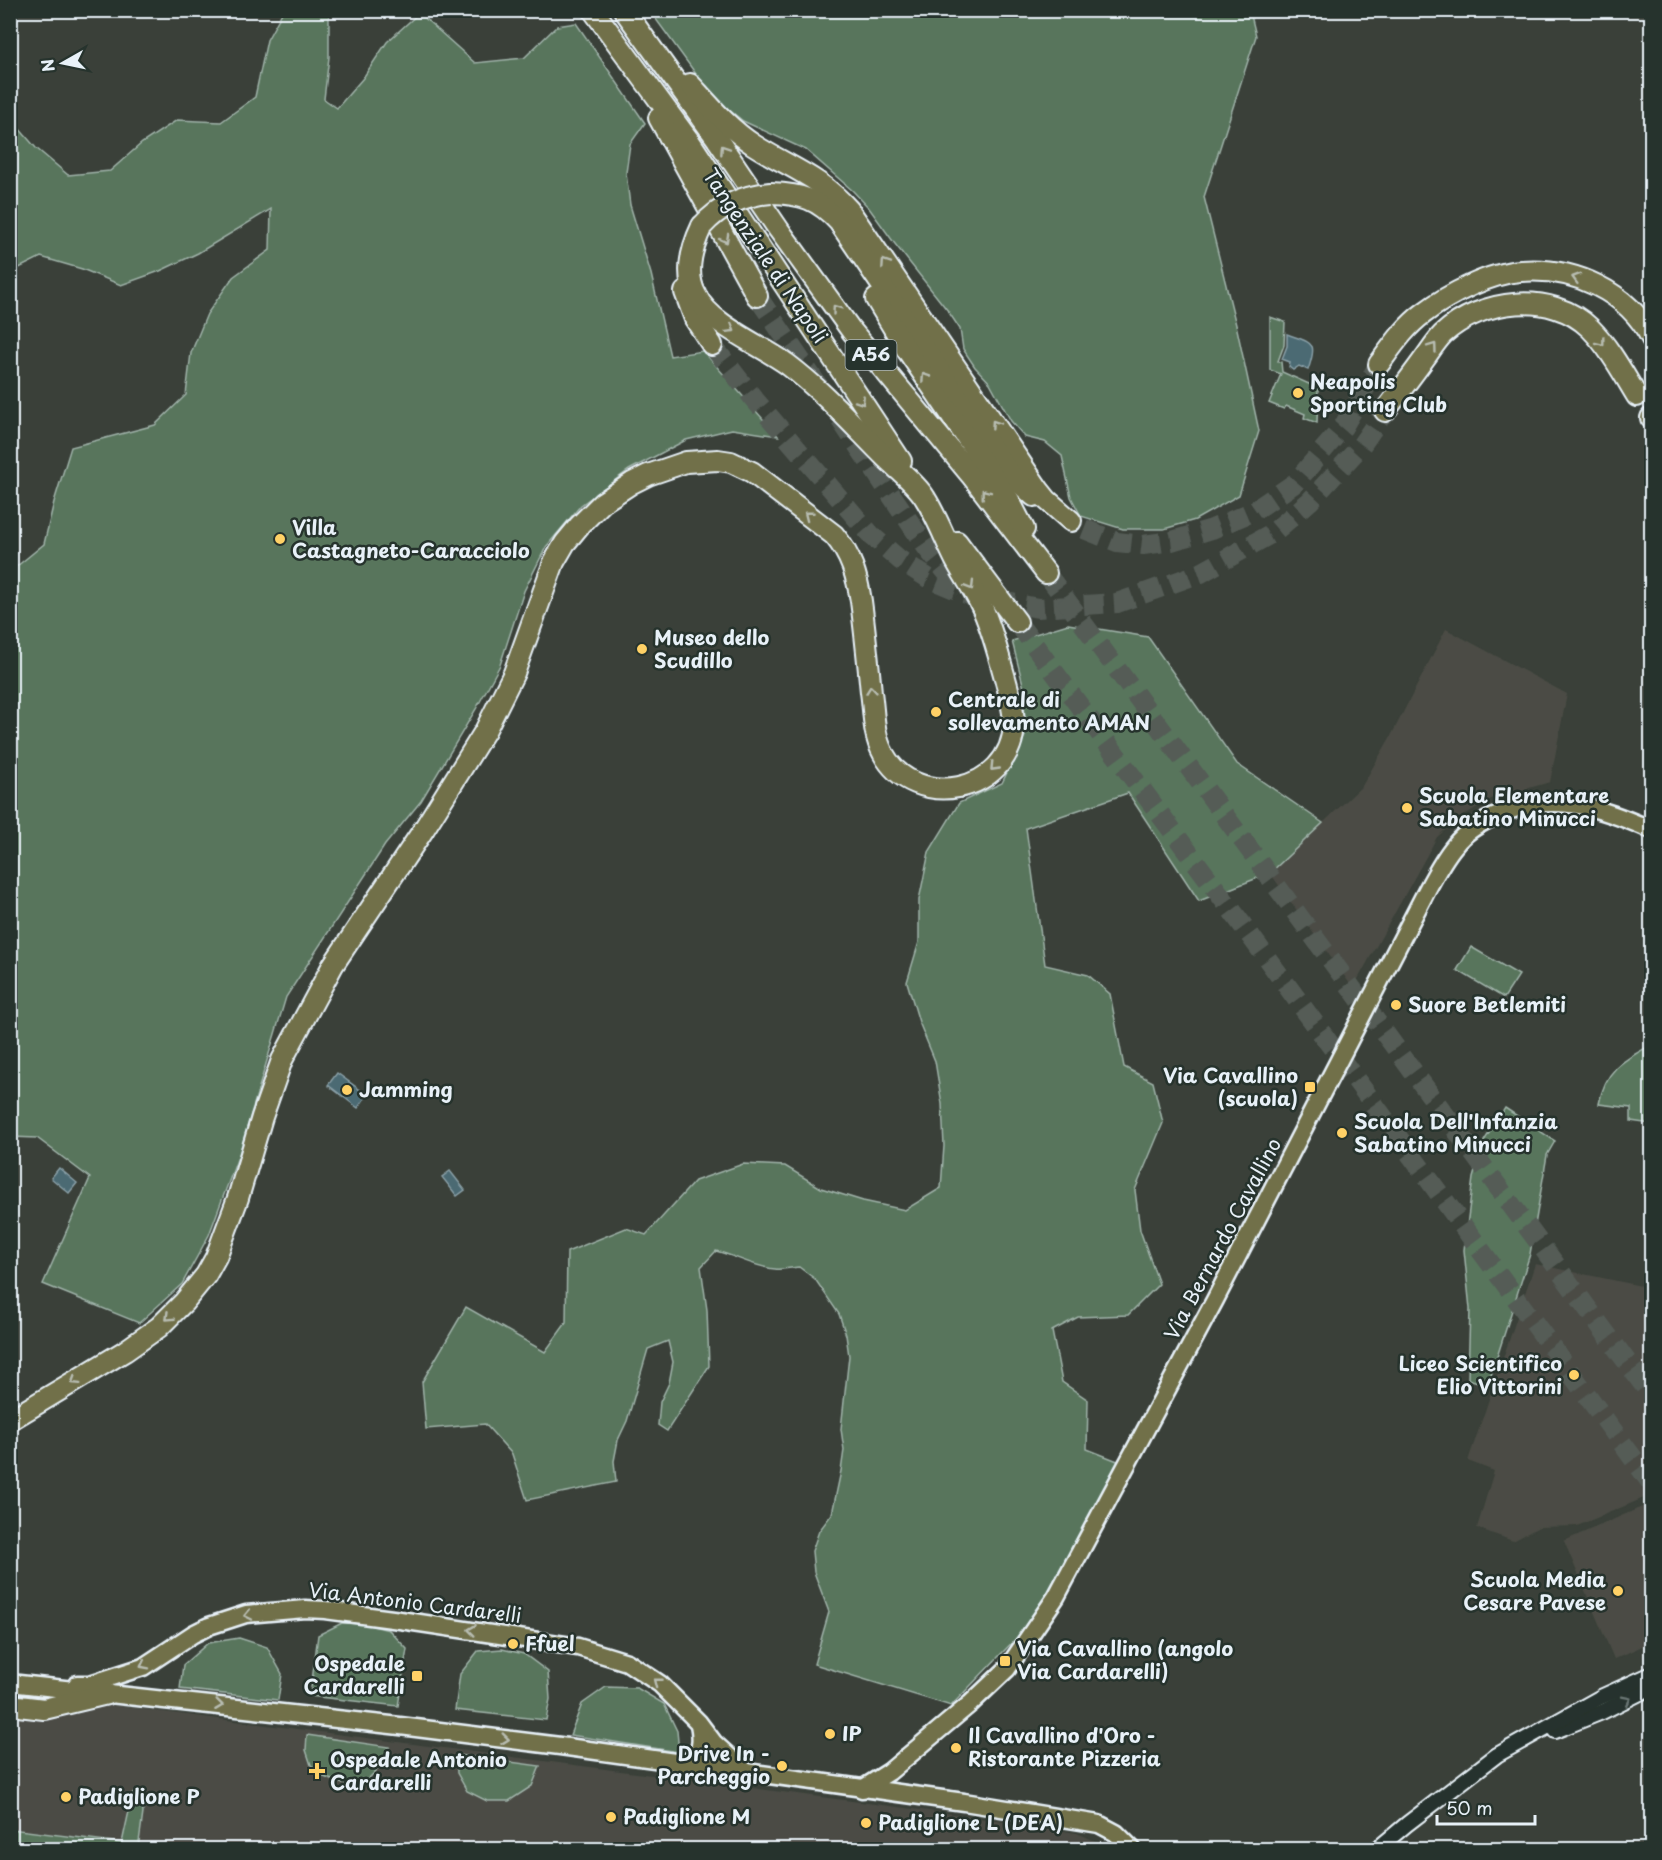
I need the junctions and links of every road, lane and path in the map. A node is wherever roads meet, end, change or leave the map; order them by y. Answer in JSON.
{"nodes":[{"id":1,"x":593,"y":10,"type":"edge"},
{"id":2,"x":628,"y":16,"type":"edge"},
{"id":3,"x":715,"y":123,"type":"junction"},
{"id":4,"x":683,"y":146,"type":"junction"},
{"id":5,"x":771,"y":194,"type":"junction"},
{"id":6,"x":702,"y":226,"type":"junction"},
{"id":7,"x":757,"y":296,"type":"tunnel mouth"},
{"id":8,"x":1652,"y":339,"type":"edge"},
{"id":9,"x":712,"y":345,"type":"tunnel mouth"},
{"id":10,"x":1379,"y":364,"type":"tunnel mouth"},
{"id":11,"x":1637,"y":396,"type":"dead end"},
{"id":12,"x":1385,"y":411,"type":"tunnel mouth"},
{"id":13,"x":924,"y":496,"type":"junction"},
{"id":14,"x":1017,"y":622,"type":"tunnel mouth"},
{"id":15,"x":1652,"y":830,"type":"edge"},
{"id":16,"x":10,"y":1420,"type":"edge"},
{"id":17,"x":1652,"y":1674,"type":"edge"},
{"id":18,"x":10,"y":1676,"type":"edge"},
{"id":19,"x":10,"y":1683,"type":"edge"},
{"id":20,"x":1652,"y":1687,"type":"edge"},
{"id":21,"x":107,"y":1694,"type":"junction"},
{"id":22,"x":10,"y":1705,"type":"edge"},
{"id":23,"x":699,"y":1723,"type":"junction"},
{"id":24,"x":1497,"y":1755,"type":"junction"},
{"id":25,"x":686,"y":1763,"type":"junction"},
{"id":26,"x":745,"y":1772,"type":"junction"},
{"id":27,"x":862,"y":1789,"type":"junction"},
{"id":28,"x":1132,"y":1850,"type":"edge"},
{"id":29,"x":1376,"y":1850,"type":"edge"}],
"edges":[{"from":1,"to":4,"type":"highway"},
{"from":2,"to":3,"type":"highway","name":"Tangenziale di Napoli","number":"A56"},
{"from":5,"to":3,"type":"highway","one_way":true},
{"from":3,"to":5,"type":"highway","name":"Tangenziale di Napoli","number":"A56"},
{"from":4,"to":7,"type":"highway","one_way":true},
{"from":4,"to":13,"type":"highway","name":"Tangenziale di Napoli","number":"A56","one_way":true},
{"from":5,"to":6,"type":"highway","bridge":true},
{"from":6,"to":9,"type":"highway"},
{"from":6,"to":13,"type":"highway","one_way":true},
{"from":8,"to":10,"type":"highway","one_way":true},
{"from":12,"to":11,"type":"highway","one_way":true},
{"from":13,"to":14,"type":"highway","name":"Tangenziale di Napoli","number":"A56"},
{"from":13,"to":16,"type":"highway","one_way":true},
{"from":15,"to":27,"type":"main road","name":"Via Bernardo Cavallino"},
{"from":17,"to":24,"type":"street"},
{"from":23,"to":18,"type":"main road","name":"Via Antonio Cardarelli","one_way":true},
{"from":19,"to":21,"type":"main road"},
{"from":24,"to":20,"type":"street","one_way":true},
{"from":21,"to":22,"type":"highway"},
{"from":21,"to":25,"type":"main road","one_way":true},
{"from":23,"to":25,"type":"main road"},
{"from":23,"to":26,"type":"main road","name":"Via Antonio Cardarelli"},
{"from":24,"to":29,"type":"street"},
{"from":25,"to":26,"type":"main road"},
{"from":26,"to":27,"type":"main road"},
{"from":27,"to":28,"type":"main road"}]}
